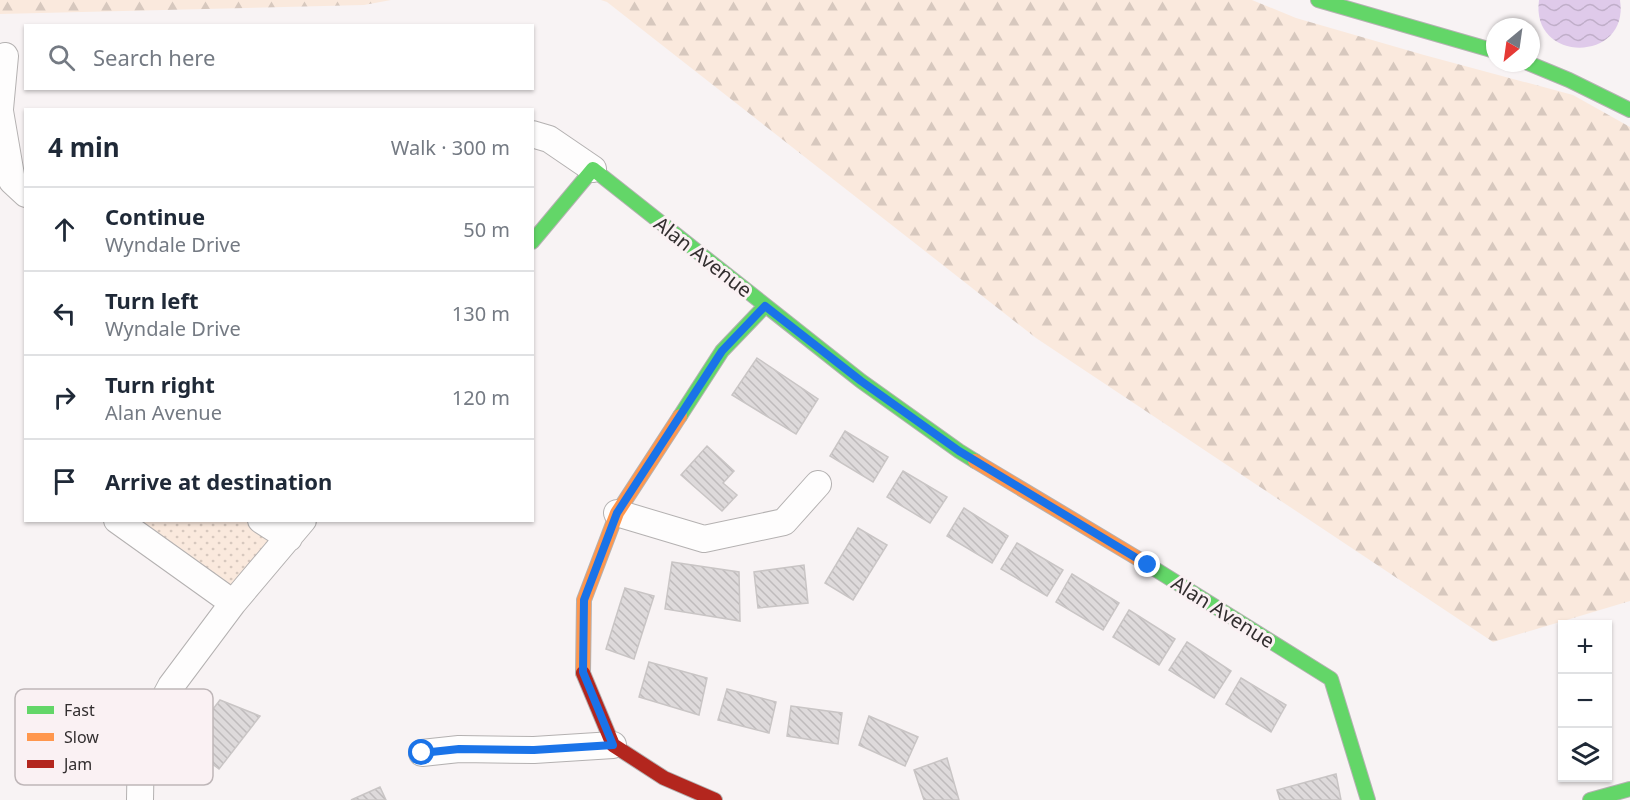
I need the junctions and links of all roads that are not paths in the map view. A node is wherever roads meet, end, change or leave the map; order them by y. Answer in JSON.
{"nodes":[{"id":1,"x":1318,"y":0,"type":"edge"},
{"id":2,"x":1486,"y":48,"type":"edge"},
{"id":3,"x":5,"y":56,"type":"dead end"},
{"id":4,"x":1540,"y":68,"type":"edge"},
{"id":5,"x":0,"y":110,"type":"edge"},
{"id":6,"x":1630,"y":110,"type":"edge"},
{"id":7,"x":534,"y":135,"type":"edge"},
{"id":8,"x":4,"y":157,"type":"edge"},
{"id":9,"x":593,"y":169,"type":"junction"},
{"id":10,"x":24,"y":192,"type":"edge"},
{"id":11,"x":534,"y":240,"type":"edge"},
{"id":12,"x":765,"y":306,"type":"junction"},
{"id":13,"x":818,"y":484,"type":"dead end"},
{"id":14,"x":617,"y":513,"type":"junction"},
{"id":15,"x":120,"y":522,"type":"edge"},
{"id":16,"x":269,"y":522,"type":"edge"},
{"id":17,"x":296,"y":529,"type":"edge"},
{"id":18,"x":233,"y":603,"type":"junction"},
{"id":19,"x":169,"y":689,"type":"edge"},
{"id":20,"x":613,"y":745,"type":"junction"},
{"id":21,"x":422,"y":753,"type":"dead end"},
{"id":22,"x":140,"y":785,"type":"edge"},
{"id":23,"x":1630,"y":789,"type":"edge"},
{"id":24,"x":140,"y":800,"type":"edge"},
{"id":25,"x":715,"y":800,"type":"edge"},
{"id":26,"x":1368,"y":800,"type":"edge"},
{"id":27,"x":1590,"y":800,"type":"edge"}],
"edges":[{"from":1,"to":2,"type":"street"},
{"from":3,"to":5,"type":"street"},
{"from":4,"to":6,"type":"street"},
{"from":5,"to":8,"type":"street"},
{"from":7,"to":9,"type":"street"},
{"from":8,"to":10,"type":"street"},
{"from":9,"to":11,"type":"street"},
{"from":9,"to":12,"type":"street","name":"Alan Avenue"},
{"from":12,"to":14,"type":"street"},
{"from":12,"to":26,"type":"street","name":"Alan Avenue"},
{"from":13,"to":14,"type":"street"},
{"from":14,"to":20,"type":"street"},
{"from":15,"to":18,"type":"street"},
{"from":16,"to":17,"type":"street"},
{"from":17,"to":18,"type":"street"},
{"from":18,"to":19,"type":"street"},
{"from":20,"to":21,"type":"street"},
{"from":20,"to":25,"type":"street"},
{"from":22,"to":24,"type":"street"},
{"from":23,"to":27,"type":"street"}]}
